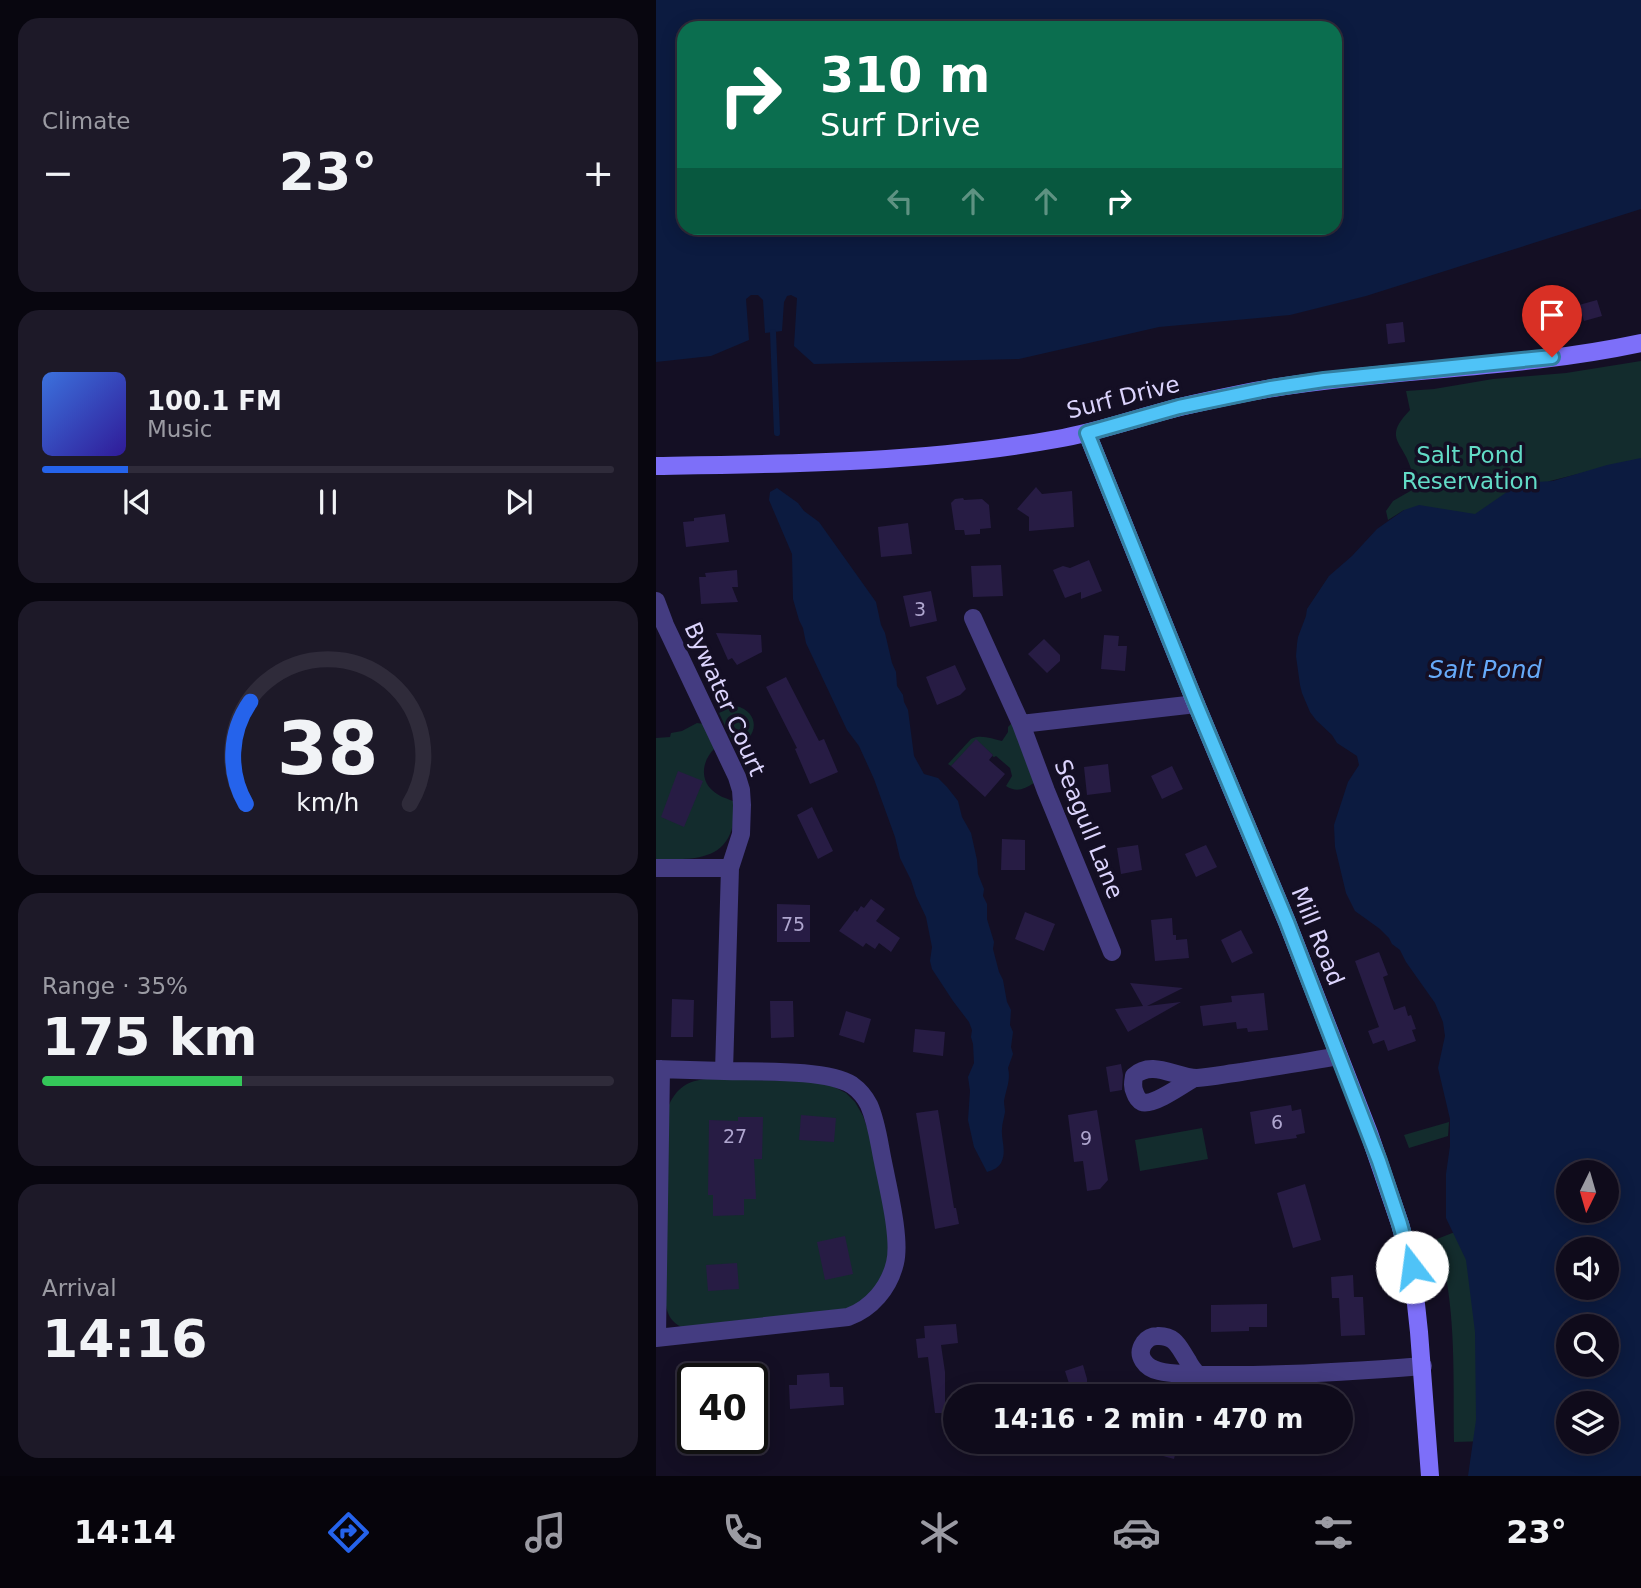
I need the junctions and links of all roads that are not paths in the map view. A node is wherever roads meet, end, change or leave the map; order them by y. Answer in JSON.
{"nodes":[{"id":1,"x":1641,"y":343,"type":"edge"},
{"id":2,"x":1087,"y":433,"type":"junction"},
{"id":3,"x":656,"y":466,"type":"edge"},
{"id":4,"x":656,"y":601,"type":"edge"},
{"id":5,"x":973,"y":618,"type":"dead end"},
{"id":6,"x":661,"y":625,"type":"edge"},
{"id":7,"x":1196,"y":704,"type":"junction"},
{"id":8,"x":1021,"y":724,"type":"junction"},
{"id":9,"x":656,"y":868,"type":"edge"},
{"id":10,"x":730,"y":868,"type":"junction"},
{"id":11,"x":1112,"y":952,"type":"dead end"},
{"id":12,"x":1339,"y":1056,"type":"junction"},
{"id":13,"x":658,"y":1069,"type":"edge"},
{"id":14,"x":724,"y":1071,"type":"junction"},
{"id":15,"x":1194,"y":1078,"type":"dead end"},
{"id":16,"x":657,"y":1338,"type":"edge"},
{"id":17,"x":1423,"y":1366,"type":"junction"},
{"id":18,"x":1197,"y":1374,"type":"dead end"},
{"id":19,"x":1430,"y":1476,"type":"edge"}],
"edges":[{"from":1,"to":2,"type":"street","name":"Surf Drive"},
{"from":2,"to":3,"type":"street","name":"Surf Drive"},
{"from":2,"to":7,"type":"street","name":"Mill Road"},
{"from":4,"to":6,"type":"street","name":"Bywater Court"},
{"from":5,"to":8,"type":"street","name":"Seagull Lane"},
{"from":6,"to":10,"type":"street","name":"Bywater Court"},
{"from":7,"to":8,"type":"street"},
{"from":7,"to":12,"type":"street","name":"Mill Road"},
{"from":8,"to":11,"type":"street","name":"Seagull Lane"},
{"from":9,"to":10,"type":"street"},
{"from":10,"to":14,"type":"street","name":"Bywater Court"},
{"from":12,"to":15,"type":"street"},
{"from":12,"to":17,"type":"street","name":"Mill Road"},
{"from":13,"to":14,"type":"street"},
{"from":13,"to":16,"type":"street"},
{"from":14,"to":16,"type":"street"},
{"from":17,"to":18,"type":"street"},
{"from":17,"to":19,"type":"street","name":"Mill Road"}]}
